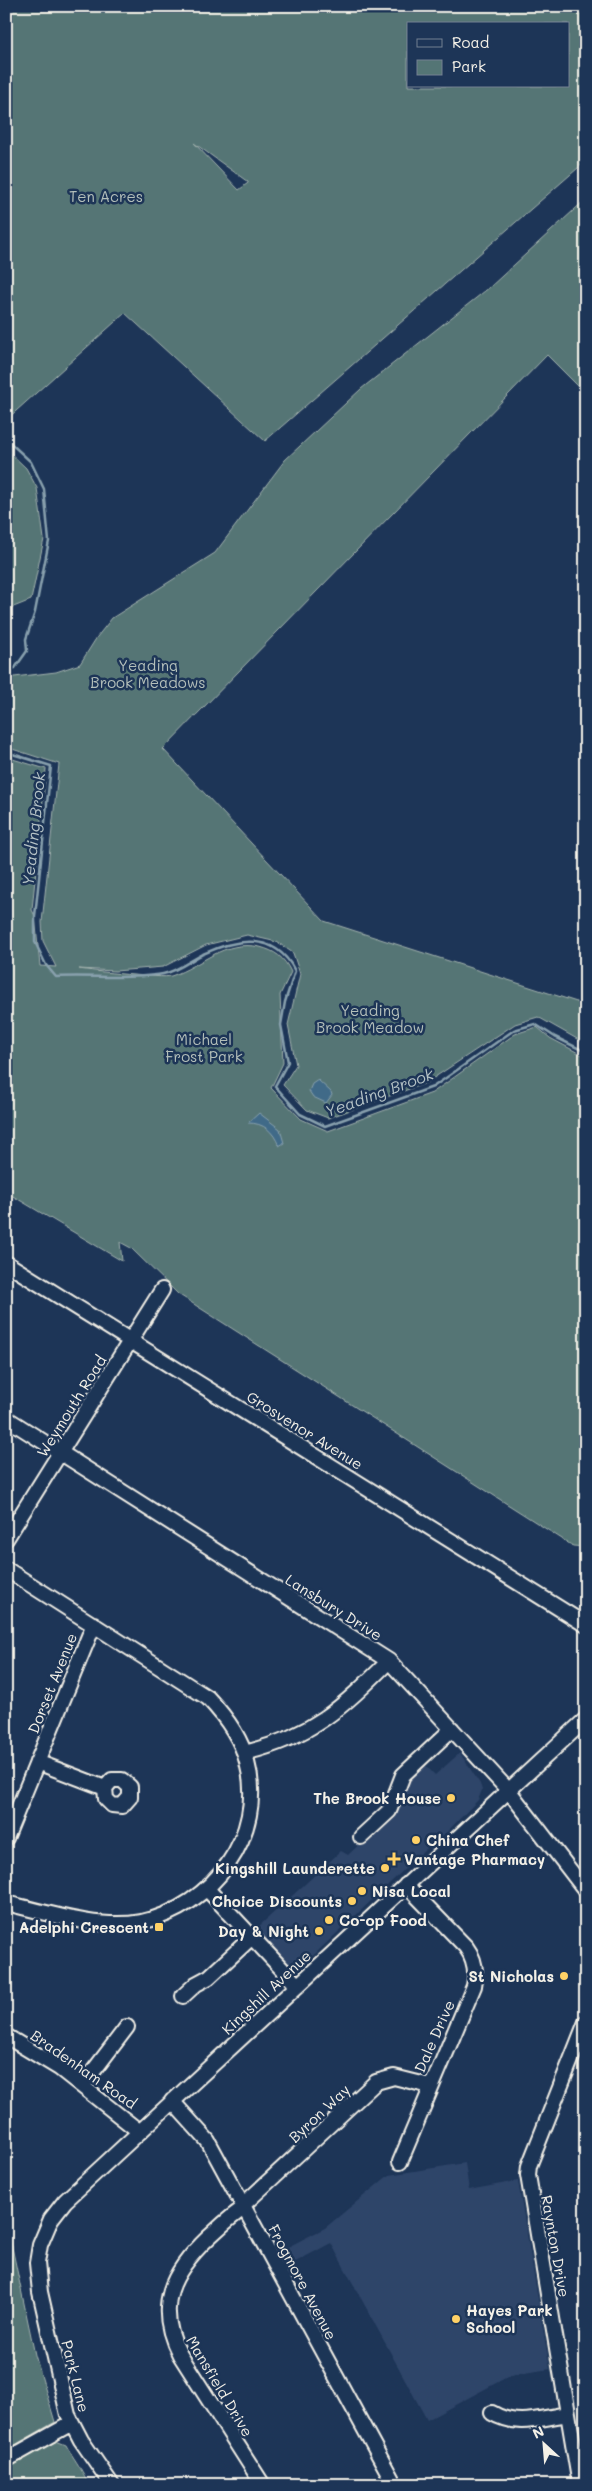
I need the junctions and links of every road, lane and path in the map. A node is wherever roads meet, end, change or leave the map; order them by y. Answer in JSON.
{"nodes":[{"id":1,"x":6,"y":1263,"type":"edge"},
{"id":2,"x":162,"y":1290,"type":"dead end"},
{"id":3,"x":131,"y":1340,"type":"junction"},
{"id":4,"x":6,"y":1418,"type":"edge"},
{"id":5,"x":62,"y":1452,"type":"junction"},
{"id":6,"x":6,"y":1539,"type":"edge"},
{"id":7,"x":6,"y":1569,"type":"edge"},
{"id":8,"x":94,"y":1624,"type":"junction"},
{"id":9,"x":586,"y":1625,"type":"edge"},
{"id":10,"x":389,"y":1660,"type":"junction"},
{"id":11,"x":586,"y":1719,"type":"edge"},
{"id":12,"x":452,"y":1728,"type":"junction"},
{"id":13,"x":244,"y":1753,"type":"junction"},
{"id":14,"x":38,"y":1762,"type":"junction"},
{"id":15,"x":105,"y":1788,"type":"dead end"},
{"id":16,"x":509,"y":1791,"type":"junction"},
{"id":17,"x":361,"y":1837,"type":"dead end"},
{"id":18,"x":6,"y":1838,"type":"edge"},
{"id":19,"x":406,"y":1885,"type":"junction"},
{"id":20,"x":207,"y":1889,"type":"junction"},
{"id":21,"x":586,"y":1891,"type":"edge"},
{"id":22,"x":6,"y":1903,"type":"edge"},
{"id":23,"x":253,"y":1936,"type":"junction"},
{"id":24,"x":297,"y":1986,"type":"junction"},
{"id":25,"x":183,"y":1996,"type":"dead end"},
{"id":26,"x":586,"y":2022,"type":"edge"},
{"id":27,"x":127,"y":2027,"type":"dead end"},
{"id":28,"x":6,"y":2036,"type":"edge"},
{"id":29,"x":82,"y":2086,"type":"junction"},
{"id":30,"x":430,"y":2086,"type":"junction"},
{"id":31,"x":172,"y":2101,"type":"junction"},
{"id":32,"x":140,"y":2132,"type":"junction"},
{"id":33,"x":400,"y":2162,"type":"dead end"},
{"id":34,"x":244,"y":2206,"type":"junction"},
{"id":35,"x":37,"y":2263,"type":"joint"},
{"id":36,"x":492,"y":2413,"type":"dead end"},
{"id":37,"x":568,"y":2414,"type":"junction"},
{"id":38,"x":72,"y":2423,"type":"junction"},
{"id":39,"x":6,"y":2460,"type":"edge"},
{"id":40,"x":112,"y":2485,"type":"edge"},
{"id":41,"x":263,"y":2485,"type":"edge"},
{"id":42,"x":395,"y":2485,"type":"edge"},
{"id":43,"x":580,"y":2485,"type":"edge"}],
"edges":[{"from":1,"to":3,"type":"street","name":"Grosvenor Avenue"},
{"from":2,"to":3,"type":"street","name":"Weymouth Road"},
{"from":3,"to":5,"type":"street","name":"Weymouth Road"},
{"from":3,"to":9,"type":"street","name":"Grosvenor Avenue"},
{"from":4,"to":5,"type":"street","name":"Lansbury Drive"},
{"from":5,"to":6,"type":"street","name":"Weymouth Road"},
{"from":5,"to":10,"type":"street","name":"Lansbury Drive"},
{"from":7,"to":8,"type":"street"},
{"from":8,"to":13,"type":"street"},
{"from":8,"to":14,"type":"street","name":"Dorset Avenue"},
{"from":10,"to":12,"type":"street","name":"Lansbury Drive"},
{"from":10,"to":13,"type":"street"},
{"from":11,"to":16,"type":"street","name":"Kingshill Avenue"},
{"from":12,"to":16,"type":"street","name":"Lansbury Drive"},
{"from":12,"to":17,"type":"street"},
{"from":13,"to":20,"type":"street"},
{"from":14,"to":15,"type":"street"},
{"from":14,"to":18,"type":"street","name":"Dorset Avenue"},
{"from":16,"to":19,"type":"street","name":"Kingshill Avenue"},
{"from":16,"to":21,"type":"street","name":"Lansbury Drive"},
{"from":19,"to":24,"type":"street","name":"Kingshill Avenue"},
{"from":19,"to":30,"type":"street","name":"Dale Drive"},
{"from":20,"to":22,"type":"street"},
{"from":20,"to":23,"type":"street"},
{"from":23,"to":24,"type":"street"},
{"from":23,"to":25,"type":"street"},
{"from":24,"to":31,"type":"street","name":"Kingshill Avenue"},
{"from":26,"to":37,"type":"street","name":"Raynton Drive"},
{"from":27,"to":29,"type":"street"},
{"from":28,"to":29,"type":"street","name":"Bradenham Road"},
{"from":29,"to":32,"type":"street","name":"Bradenham Road"},
{"from":30,"to":33,"type":"street","name":"Dale Drive"},
{"from":30,"to":34,"type":"street","name":"Byron Way"},
{"from":31,"to":32,"type":"street","name":"Kingshill Avenue"},
{"from":31,"to":34,"type":"street","name":"Frogmore Avenue"},
{"from":32,"to":35,"type":"street","name":"Kingshill Avenue"},
{"from":34,"to":41,"type":"street","name":"Mansfield Drive"},
{"from":34,"to":42,"type":"street","name":"Frogmore Avenue"},
{"from":35,"to":38,"type":"street","name":"Park Lane"},
{"from":36,"to":37,"type":"street"},
{"from":37,"to":43,"type":"street","name":"Raynton Drive"},
{"from":38,"to":39,"type":"street"},
{"from":38,"to":40,"type":"street","name":"Park Lane"}]}
